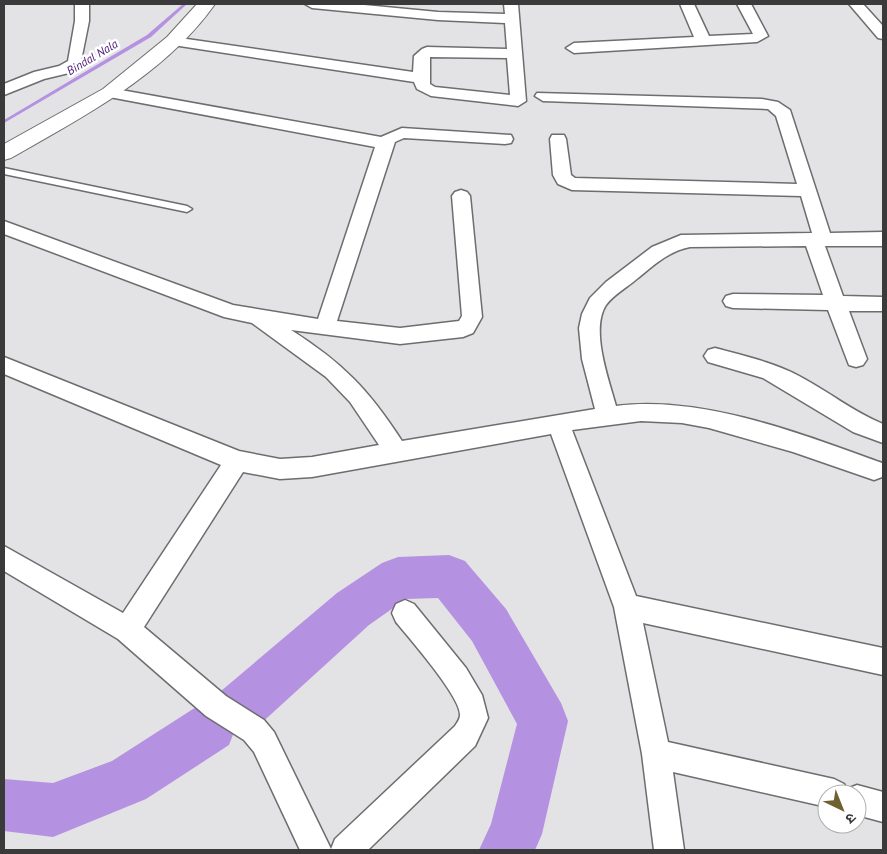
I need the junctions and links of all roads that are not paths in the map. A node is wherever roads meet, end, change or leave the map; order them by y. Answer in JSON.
{"nodes":[{"id":1,"x":82,"y":4,"type":"edge"},
{"id":2,"x":206,"y":4,"type":"edge"},
{"id":3,"x":312,"y":4,"type":"edge"},
{"id":4,"x":687,"y":4,"type":"edge"},
{"id":5,"x":744,"y":4,"type":"edge"},
{"id":6,"x":856,"y":4,"type":"edge"},
{"id":7,"x":375,"y":7,"type":"edge"},
{"id":8,"x":512,"y":11,"type":"edge"},
{"id":9,"x":883,"y":35,"type":"edge"},
{"id":10,"x":173,"y":41,"type":"junction"},
{"id":11,"x":704,"y":42,"type":"junction"},
{"id":12,"x":574,"y":48,"type":"dead end"},
{"id":13,"x":515,"y":54,"type":"junction"},
{"id":14,"x":421,"y":78,"type":"junction"},
{"id":15,"x":4,"y":90,"type":"edge"},
{"id":16,"x":110,"y":93,"type":"junction"},
{"id":17,"x":543,"y":96,"type":"dead end"},
{"id":18,"x":558,"y":138,"type":"dead end"},
{"id":19,"x":505,"y":139,"type":"dead end"},
{"id":20,"x":385,"y":143,"type":"junction"},
{"id":21,"x":4,"y":153,"type":"edge"},
{"id":22,"x":4,"y":170,"type":"edge"},
{"id":23,"x":807,"y":190,"type":"junction"},
{"id":24,"x":461,"y":196,"type":"dead end"},
{"id":25,"x":187,"y":209,"type":"dead end"},
{"id":26,"x":4,"y":226,"type":"edge"},
{"id":27,"x":818,"y":239,"type":"junction"},
{"id":28,"x":883,"y":239,"type":"edge"},
{"id":29,"x":733,"y":301,"type":"dead end"},
{"id":30,"x":836,"y":302,"type":"junction"},
{"id":31,"x":883,"y":304,"type":"edge"},
{"id":32,"x":254,"y":316,"type":"junction"},
{"id":33,"x":325,"y":328,"type":"junction"},
{"id":34,"x":715,"y":356,"type":"dead end"},
{"id":35,"x":856,"y":359,"type":"dead end"},
{"id":36,"x":4,"y":365,"type":"edge"},
{"id":37,"x":608,"y":418,"type":"junction"},
{"id":38,"x":558,"y":423,"type":"junction"},
{"id":39,"x":883,"y":434,"type":"edge"},
{"id":40,"x":396,"y":452,"type":"junction"},
{"id":41,"x":237,"y":461,"type":"junction"},
{"id":42,"x":874,"y":470,"type":"dead end"},
{"id":43,"x":4,"y":558,"type":"edge"},
{"id":44,"x":627,"y":607,"type":"junction"},
{"id":45,"x":405,"y":613,"type":"dead end"},
{"id":46,"x":126,"y":630,"type":"junction"},
{"id":47,"x":883,"y":662,"type":"edge"},
{"id":48,"x":656,"y":754,"type":"junction"},
{"id":49,"x":817,"y":790,"type":"edge"},
{"id":50,"x":867,"y":803,"type":"edge"},
{"id":51,"x":883,"y":807,"type":"edge"},
{"id":52,"x":316,"y":850,"type":"edge"},
{"id":53,"x":346,"y":850,"type":"edge"},
{"id":54,"x":669,"y":850,"type":"edge"}],
"edges":[{"from":1,"to":15,"type":"street"},
{"from":2,"to":10,"type":"street"},
{"from":3,"to":7,"type":"street"},
{"from":4,"to":11,"type":"street"},
{"from":5,"to":11,"type":"street"},
{"from":6,"to":9,"type":"street"},
{"from":7,"to":8,"type":"street"},
{"from":8,"to":13,"type":"street"},
{"from":10,"to":14,"type":"street"},
{"from":10,"to":16,"type":"street"},
{"from":11,"to":12,"type":"street"},
{"from":13,"to":14,"type":"street"},
{"from":13,"to":14,"type":"street"},
{"from":16,"to":20,"type":"street"},
{"from":16,"to":21,"type":"street"},
{"from":17,"to":23,"type":"street"},
{"from":18,"to":23,"type":"street"},
{"from":19,"to":20,"type":"street"},
{"from":20,"to":33,"type":"street"},
{"from":22,"to":25,"type":"lane"},
{"from":23,"to":27,"type":"street"},
{"from":24,"to":33,"type":"street"},
{"from":26,"to":32,"type":"street"},
{"from":27,"to":28,"type":"street"},
{"from":27,"to":30,"type":"street"},
{"from":27,"to":37,"type":"street"},
{"from":29,"to":30,"type":"street"},
{"from":30,"to":31,"type":"street"},
{"from":30,"to":35,"type":"street"},
{"from":32,"to":33,"type":"street"},
{"from":32,"to":40,"type":"street"},
{"from":34,"to":39,"type":"street"},
{"from":36,"to":41,"type":"street"},
{"from":37,"to":38,"type":"street"},
{"from":37,"to":42,"type":"street"},
{"from":38,"to":40,"type":"street"},
{"from":38,"to":44,"type":"street"},
{"from":40,"to":41,"type":"street"},
{"from":41,"to":46,"type":"street"},
{"from":43,"to":46,"type":"street"},
{"from":44,"to":47,"type":"street"},
{"from":44,"to":48,"type":"street"},
{"from":45,"to":53,"type":"street"},
{"from":46,"to":52,"type":"street"},
{"from":48,"to":49,"type":"street"},
{"from":48,"to":54,"type":"street"},
{"from":50,"to":51,"type":"street"}]}
